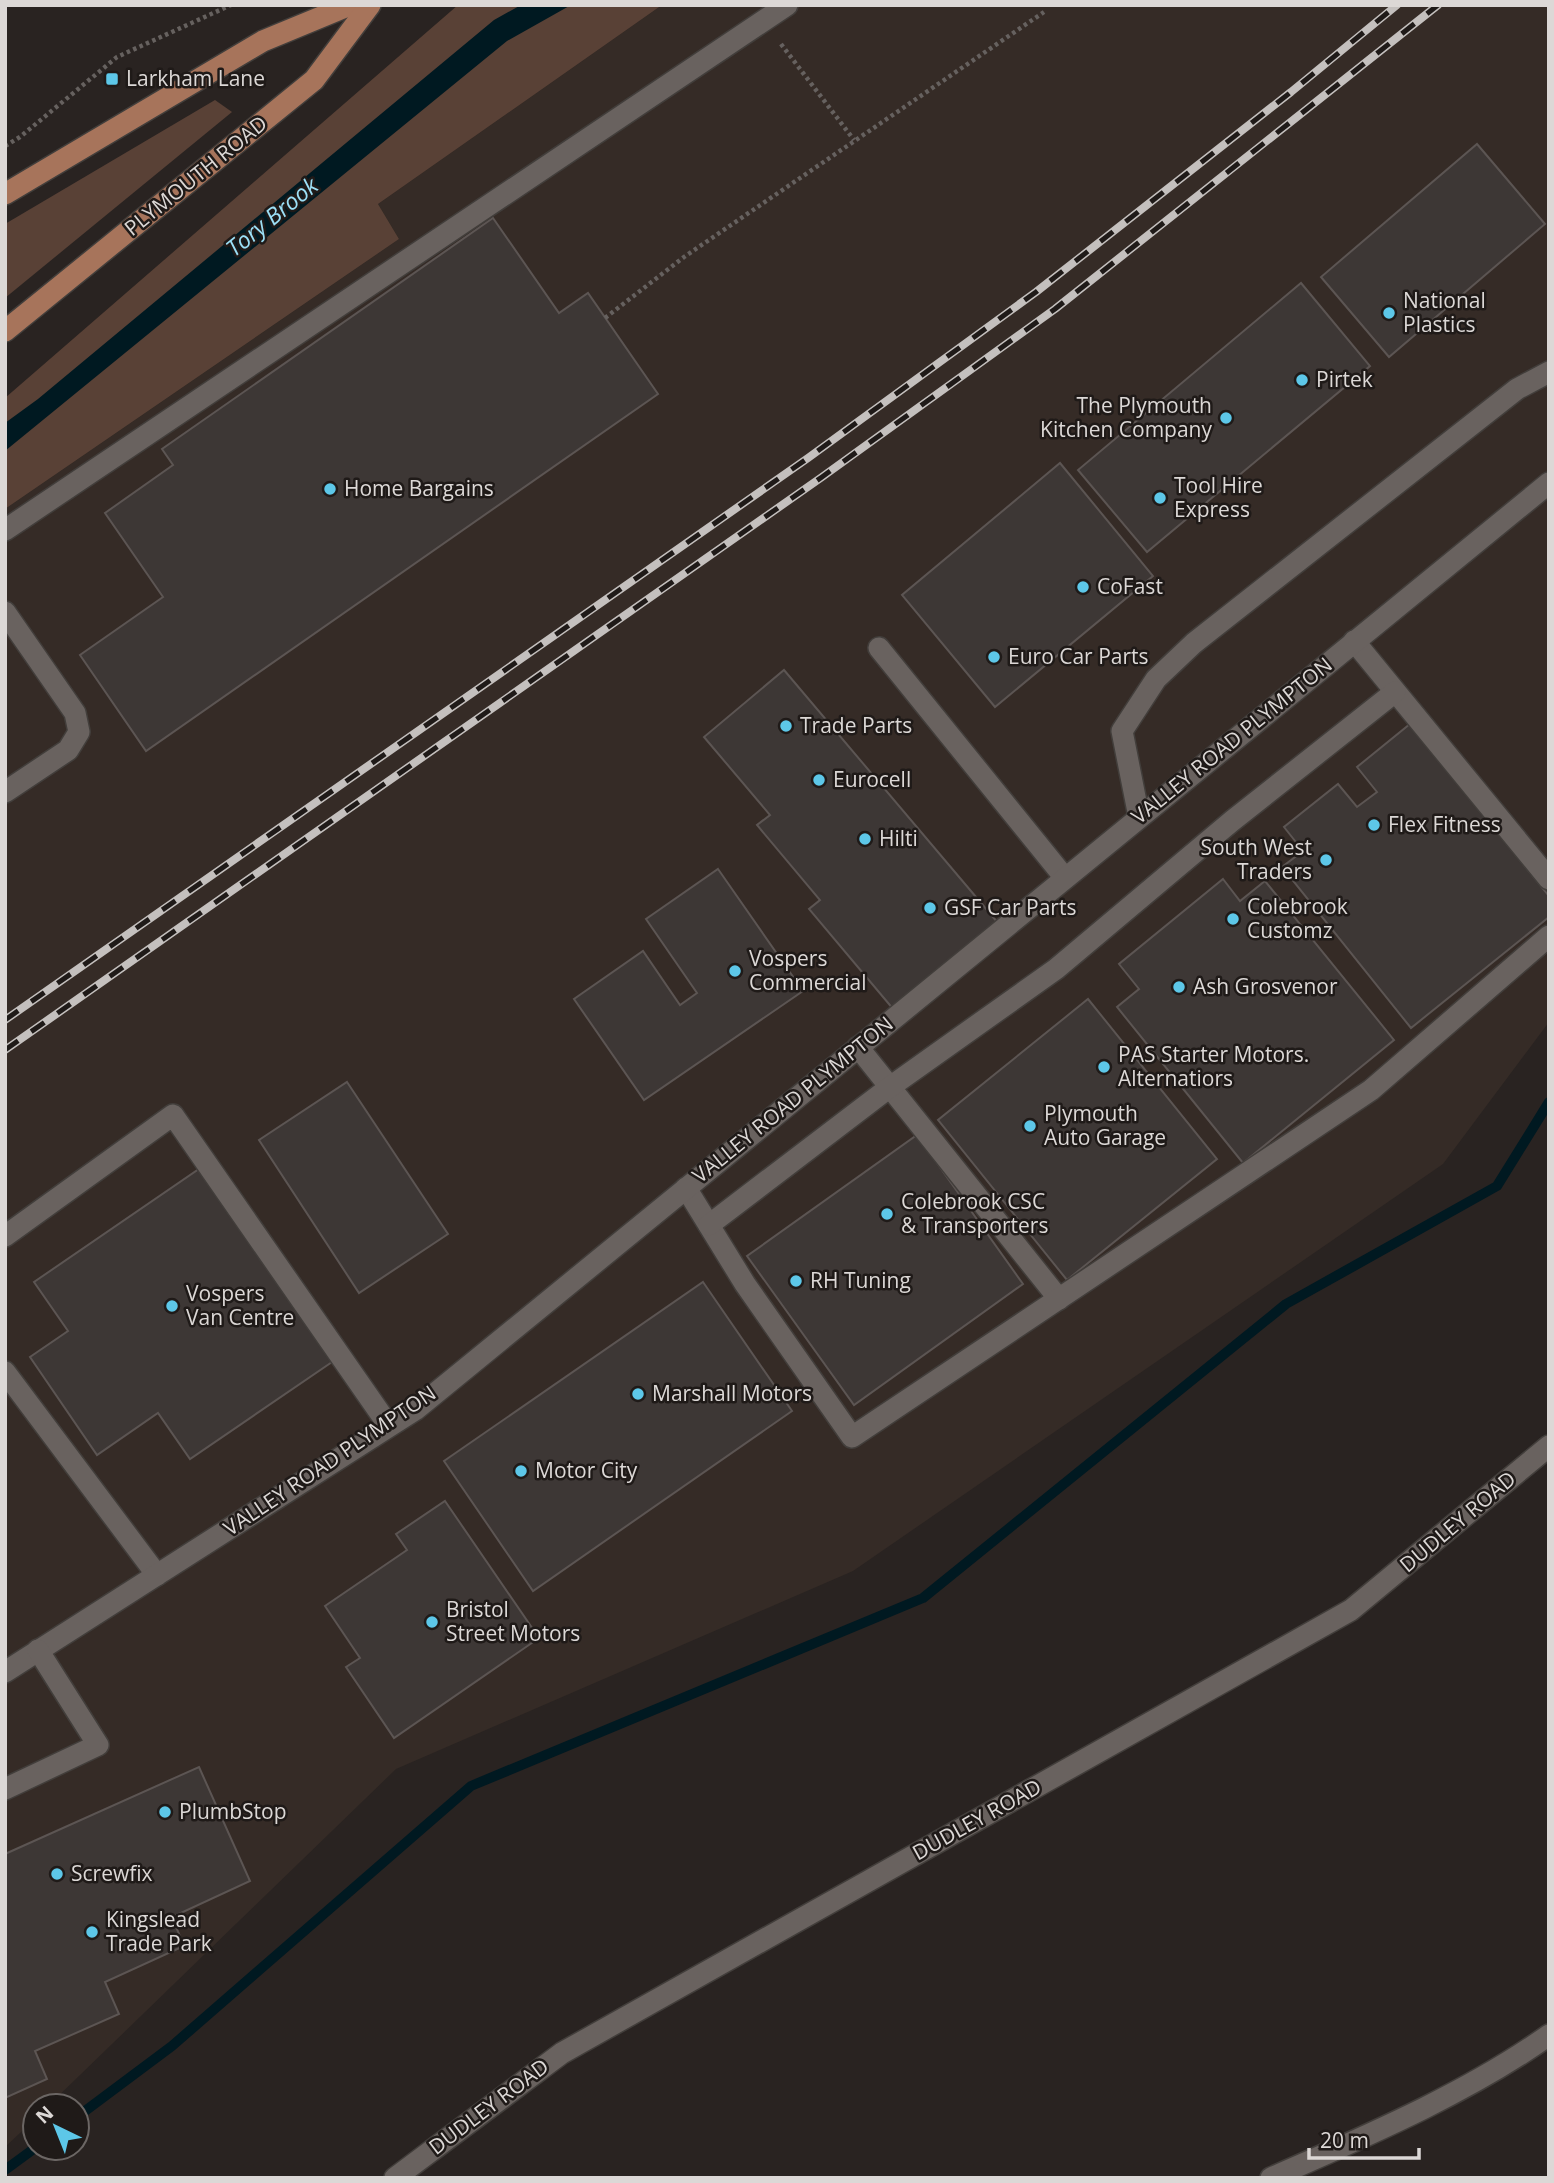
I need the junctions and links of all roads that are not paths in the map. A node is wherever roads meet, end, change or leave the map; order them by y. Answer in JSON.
{"nodes":[{"id":1,"x":351,"y":5,"type":"edge"},
{"id":2,"x":370,"y":5,"type":"edge"},
{"id":3,"x":787,"y":5,"type":"edge"},
{"id":4,"x":5,"y":194,"type":"edge"},
{"id":5,"x":5,"y":331,"type":"edge"},
{"id":6,"x":1549,"y":372,"type":"edge"},
{"id":7,"x":1549,"y":483,"type":"edge"},
{"id":8,"x":5,"y":530,"type":"edge"},
{"id":9,"x":5,"y":612,"type":"edge"},
{"id":10,"x":1354,"y":641,"type":"junction"},
{"id":11,"x":880,"y":648,"type":"dead end"},
{"id":12,"x":1395,"y":692,"type":"junction"},
{"id":13,"x":5,"y":792,"type":"edge"},
{"id":14,"x":1139,"y":817,"type":"junction"},
{"id":15,"x":1065,"y":878,"type":"junction"},
{"id":16,"x":1549,"y":879,"type":"edge"},
{"id":17,"x":1549,"y":936,"type":"edge"},
{"id":18,"x":858,"y":1046,"type":"junction"},
{"id":19,"x":890,"y":1087,"type":"junction"},
{"id":20,"x":686,"y":1188,"type":"junction"},
{"id":21,"x":709,"y":1225,"type":"junction"},
{"id":22,"x":5,"y":1236,"type":"edge"},
{"id":23,"x":1059,"y":1299,"type":"junction"},
{"id":24,"x":5,"y":1372,"type":"edge"},
{"id":25,"x":389,"y":1426,"type":"junction"},
{"id":26,"x":1549,"y":1446,"type":"edge"},
{"id":27,"x":157,"y":1575,"type":"junction"},
{"id":28,"x":38,"y":1650,"type":"junction"},
{"id":29,"x":5,"y":1672,"type":"edge"},
{"id":30,"x":5,"y":1789,"type":"edge"},
{"id":31,"x":1549,"y":2035,"type":"edge"},
{"id":32,"x":395,"y":2178,"type":"edge"},
{"id":33,"x":1271,"y":2178,"type":"edge"}],
"edges":[{"from":1,"to":4,"type":"main road"},
{"from":2,"to":5,"type":"main road","name":"PLYMOUTH ROAD"},
{"from":3,"to":8,"type":"street"},
{"from":6,"to":14,"type":"street"},
{"from":7,"to":10,"type":"street","name":"VALLEY ROAD PLYMPTON"},
{"from":9,"to":13,"type":"street"},
{"from":10,"to":12,"type":"street"},
{"from":10,"to":14,"type":"street","name":"VALLEY ROAD PLYMPTON"},
{"from":11,"to":15,"type":"street"},
{"from":12,"to":16,"type":"street"},
{"from":12,"to":19,"type":"street"},
{"from":14,"to":15,"type":"street","name":"VALLEY ROAD PLYMPTON"},
{"from":15,"to":18,"type":"street","name":"VALLEY ROAD PLYMPTON"},
{"from":17,"to":23,"type":"street"},
{"from":18,"to":19,"type":"street"},
{"from":18,"to":20,"type":"street","name":"VALLEY ROAD PLYMPTON"},
{"from":19,"to":21,"type":"street"},
{"from":19,"to":23,"type":"street"},
{"from":20,"to":21,"type":"street"},
{"from":20,"to":25,"type":"street","name":"VALLEY ROAD PLYMPTON"},
{"from":21,"to":23,"type":"street"},
{"from":22,"to":25,"type":"street"},
{"from":24,"to":27,"type":"street"},
{"from":25,"to":27,"type":"street","name":"VALLEY ROAD PLYMPTON"},
{"from":26,"to":32,"type":"street","name":"DUDLEY ROAD"},
{"from":27,"to":28,"type":"street","name":"VALLEY ROAD PLYMPTON"},
{"from":28,"to":29,"type":"street","name":"VALLEY ROAD PLYMPTON"},
{"from":28,"to":30,"type":"street"},
{"from":31,"to":33,"type":"street"}]}
